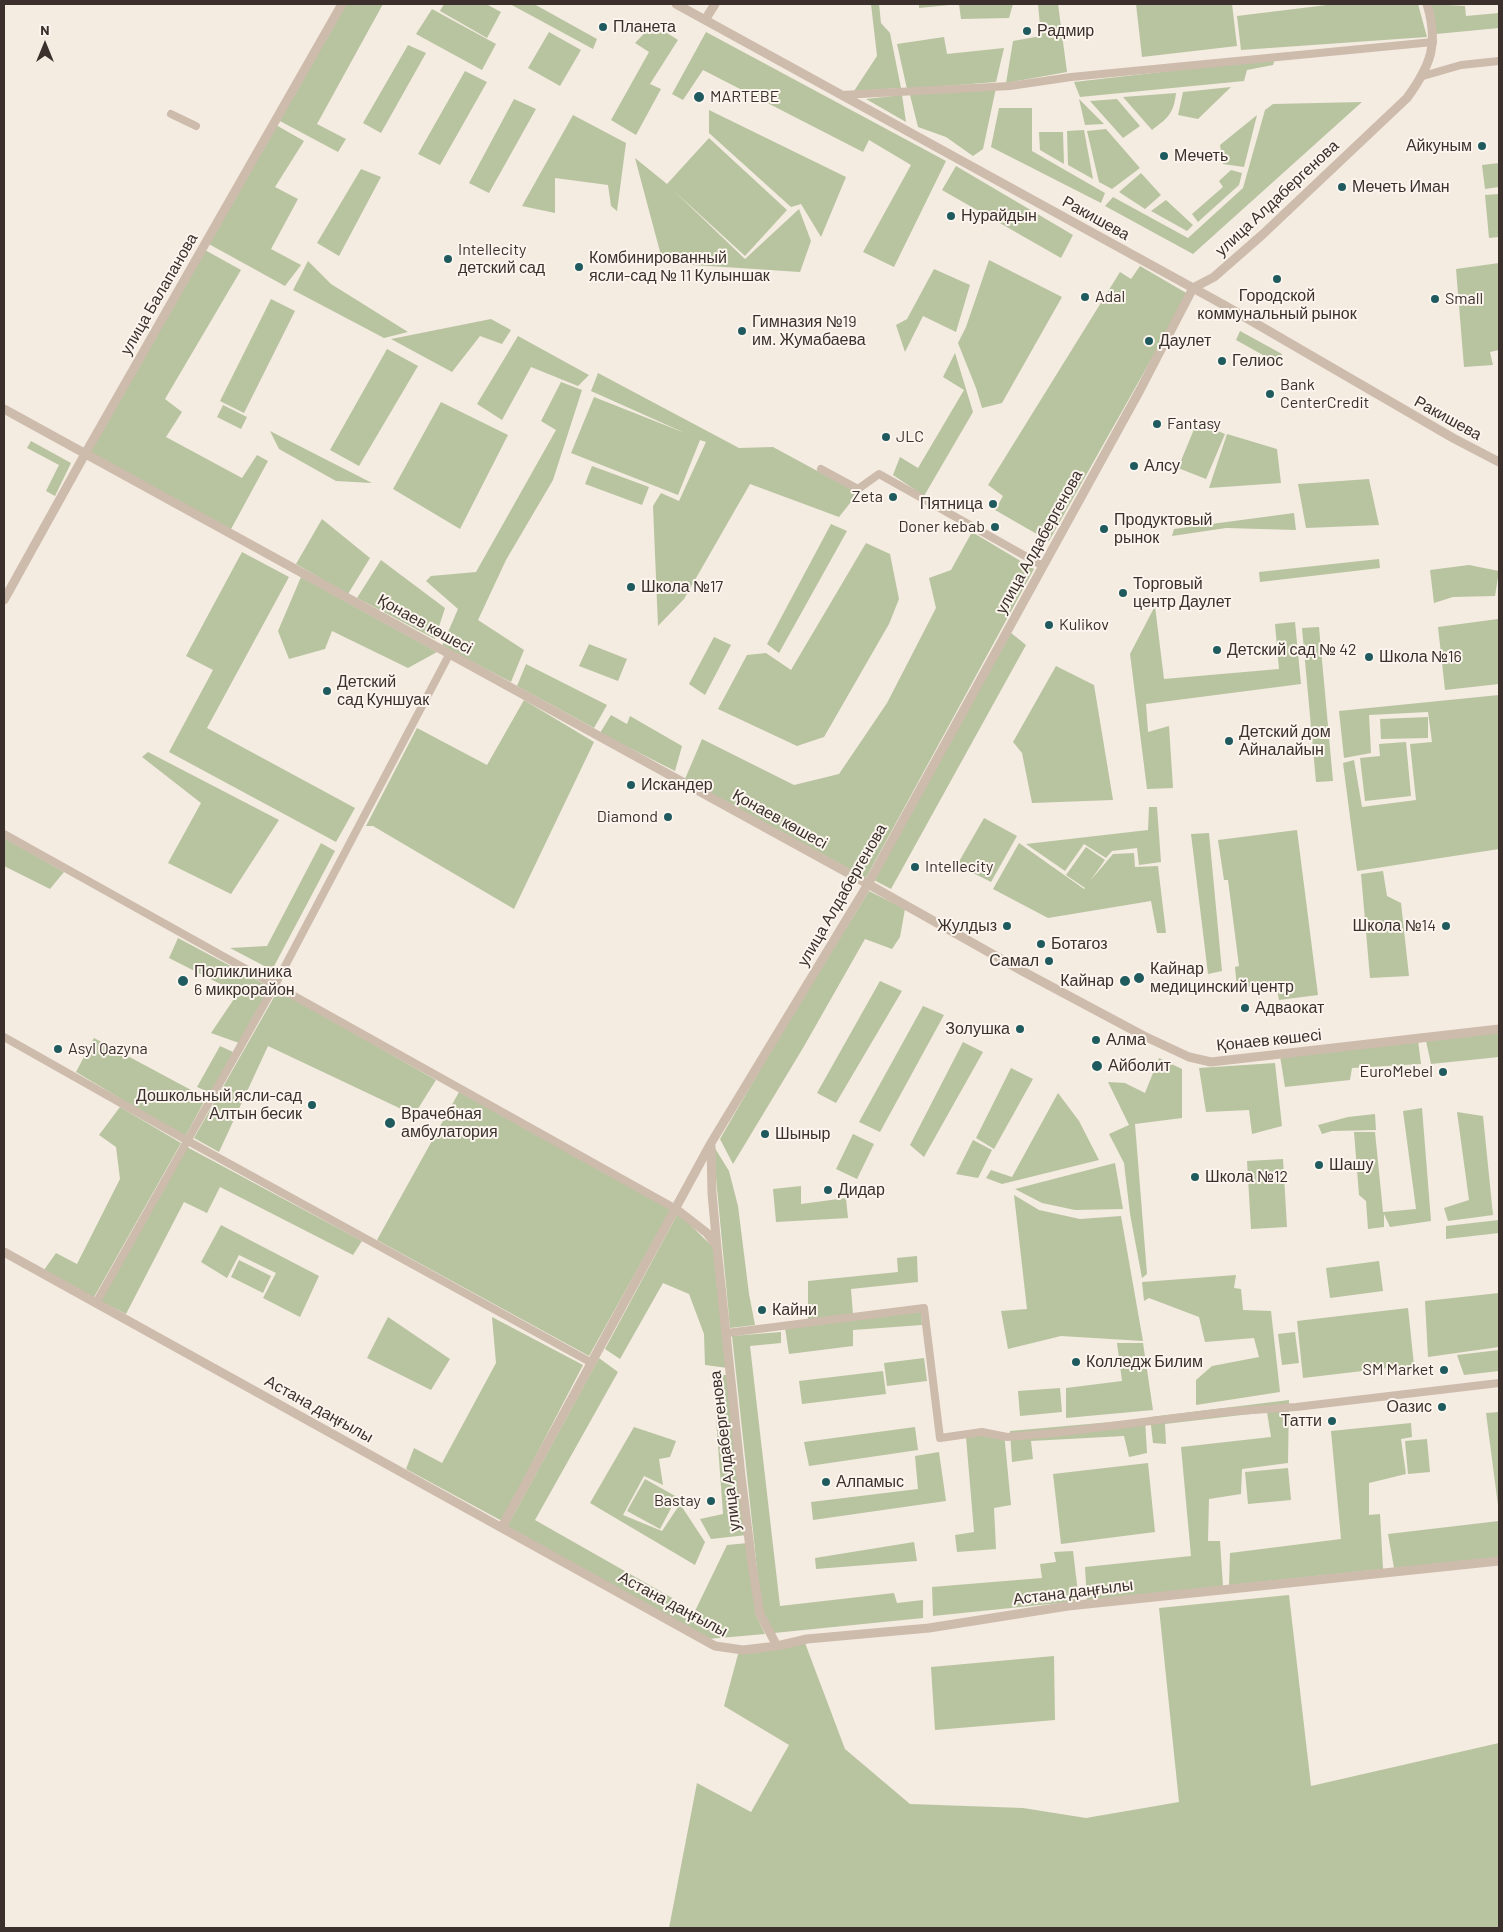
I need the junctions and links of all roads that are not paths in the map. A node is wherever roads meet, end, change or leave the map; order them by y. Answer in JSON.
{"nodes":[{"id":1,"x":342,"y":4,"type":"edge"},
{"id":2,"x":676,"y":4,"type":"edge"},
{"id":3,"x":715,"y":4,"type":"edge"},
{"id":4,"x":1427,"y":4,"type":"edge"},
{"id":5,"x":706,"y":20,"type":"junction"},
{"id":6,"x":1433,"y":42,"type":"junction"},
{"id":7,"x":1499,"y":61,"type":"edge"},
{"id":8,"x":1423,"y":76,"type":"junction"},
{"id":9,"x":842,"y":95,"type":"junction"},
{"id":10,"x":171,"y":114,"type":"dead end"},
{"id":11,"x":196,"y":126,"type":"dead end"},
{"id":12,"x":1193,"y":288,"type":"junction"},
{"id":13,"x":4,"y":410,"type":"edge"},
{"id":14,"x":85,"y":454,"type":"junction"},
{"id":15,"x":1499,"y":462,"type":"edge"},
{"id":16,"x":821,"y":469,"type":"dead end"},
{"id":17,"x":1043,"y":566,"type":"junction"},
{"id":18,"x":4,"y":600,"type":"edge"},
{"id":19,"x":449,"y":655,"type":"junction"},
{"id":20,"x":4,"y":834,"type":"edge"},
{"id":21,"x":868,"y":884,"type":"junction"},
{"id":22,"x":275,"y":985,"type":"junction"},
{"id":23,"x":1499,"y":1029,"type":"edge"},
{"id":24,"x":4,"y":1038,"type":"edge"},
{"id":25,"x":188,"y":1141,"type":"junction"},
{"id":26,"x":712,"y":1143,"type":"junction"},
{"id":27,"x":676,"y":1209,"type":"junction"},
{"id":28,"x":717,"y":1248,"type":"junction"},
{"id":29,"x":4,"y":1252,"type":"edge"},
{"id":30,"x":96,"y":1303,"type":"junction"},
{"id":31,"x":727,"y":1332,"type":"junction"},
{"id":32,"x":592,"y":1363,"type":"junction"},
{"id":33,"x":1499,"y":1383,"type":"edge"},
{"id":34,"x":502,"y":1528,"type":"junction"},
{"id":35,"x":1499,"y":1561,"type":"edge"},
{"id":36,"x":776,"y":1646,"type":"junction"}],
"edges":[{"from":1,"to":14,"type":"street","name":"улица Балапанова"},
{"from":2,"to":5,"type":"street","name":"Ракишева"},
{"from":3,"to":5,"type":"street"},
{"from":4,"to":6,"type":"street","name":"улица Алдабергенова"},
{"from":5,"to":9,"type":"street","name":"Ракишева"},
{"from":6,"to":8,"type":"street","name":"улица Алдабергенова"},
{"from":6,"to":9,"type":"street"},
{"from":7,"to":8,"type":"street"},
{"from":8,"to":12,"type":"street","name":"улица Алдабергенова"},
{"from":9,"to":12,"type":"street","name":"Ракишева"},
{"from":10,"to":11,"type":"street"},
{"from":12,"to":15,"type":"street","name":"Ракишева"},
{"from":12,"to":17,"type":"street","name":"улица Алдабергенова"},
{"from":13,"to":14,"type":"street","name":"Қонаев көшесі"},
{"from":14,"to":18,"type":"street","name":"улица Балапанова"},
{"from":14,"to":19,"type":"street","name":"Қонаев көшесі"},
{"from":16,"to":17,"type":"street"},
{"from":17,"to":21,"type":"street","name":"улица Алдабергенова"},
{"from":19,"to":21,"type":"street","name":"Қонаев көшесі"},
{"from":19,"to":22,"type":"street"},
{"from":20,"to":22,"type":"street"},
{"from":21,"to":23,"type":"street","name":"Қонаев көшесі"},
{"from":21,"to":26,"type":"street","name":"улица Алдабергенова"},
{"from":22,"to":25,"type":"street"},
{"from":22,"to":27,"type":"street"},
{"from":24,"to":25,"type":"street"},
{"from":25,"to":30,"type":"street"},
{"from":25,"to":32,"type":"street"},
{"from":26,"to":27,"type":"street","name":"улица Алдабергенова"},
{"from":26,"to":28,"type":"street","name":"улица Алдабергенова"},
{"from":27,"to":28,"type":"street"},
{"from":27,"to":32,"type":"street","name":"улица Алдабергенова"},
{"from":28,"to":31,"type":"street","name":"улица Алдабергенова"},
{"from":29,"to":30,"type":"street","name":"Астана даңғылы"},
{"from":30,"to":34,"type":"street","name":"Астана даңғылы"},
{"from":31,"to":33,"type":"street"},
{"from":31,"to":36,"type":"street","name":"улица Алдабергенова"},
{"from":32,"to":34,"type":"street","name":"улица Алдабергенова"},
{"from":34,"to":36,"type":"street","name":"Астана даңғылы"},
{"from":35,"to":36,"type":"street","name":"Астана даңғылы"}]}
